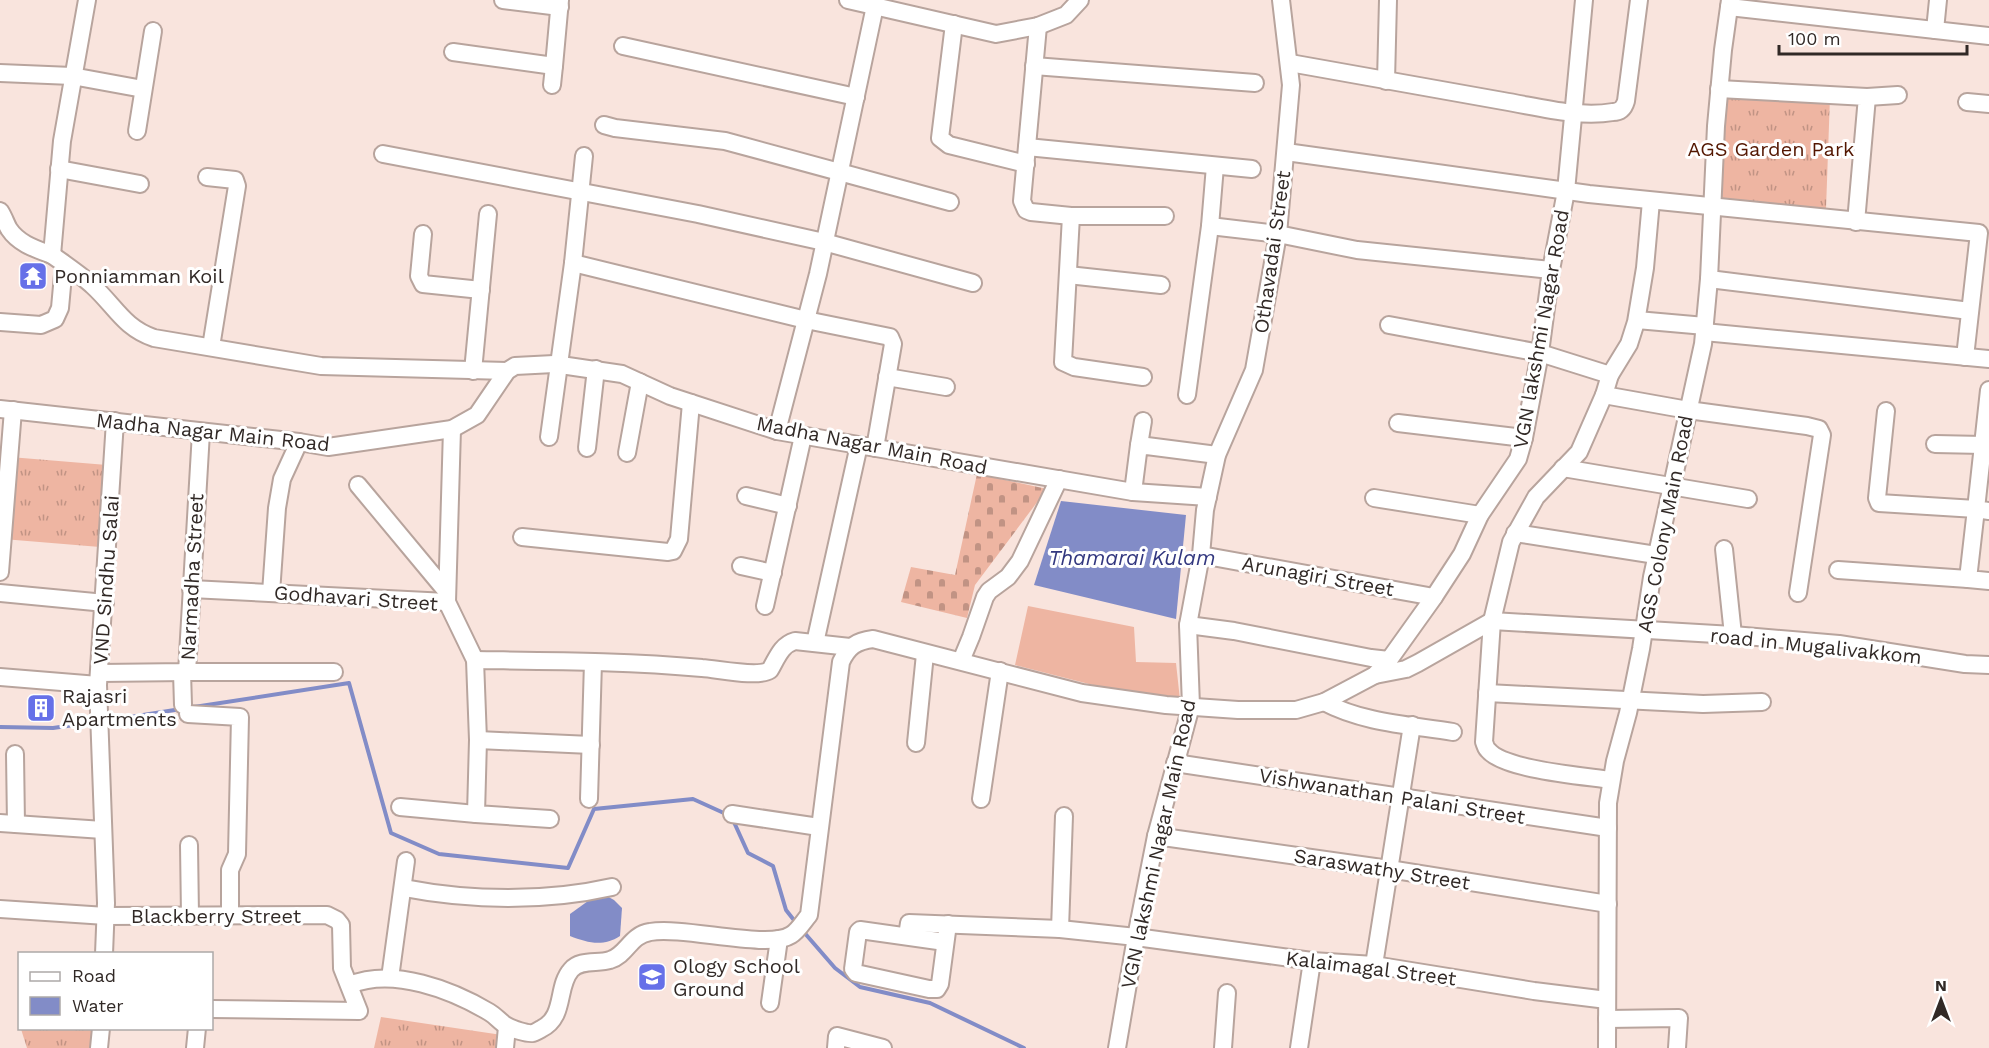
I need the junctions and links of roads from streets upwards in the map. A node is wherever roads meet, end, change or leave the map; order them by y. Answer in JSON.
{"nodes":[{"id":1,"x":87,"y":0,"type":"edge"},
{"id":2,"x":502,"y":0,"type":"edge"},
{"id":3,"x":848,"y":0,"type":"edge"},
{"id":4,"x":1080,"y":0,"type":"edge"},
{"id":5,"x":1281,"y":0,"type":"edge"},
{"id":6,"x":1584,"y":0,"type":"edge"},
{"id":7,"x":1639,"y":0,"type":"edge"},
{"id":8,"x":1938,"y":0,"type":"edge"},
{"id":9,"x":1391,"y":1,"type":"edge"},
{"id":10,"x":560,"y":3,"type":"edge"},
{"id":11,"x":1729,"y":3,"type":"edge"},
{"id":12,"x":875,"y":6,"type":"junction"},
{"id":13,"x":954,"y":24,"type":"junction"},
{"id":14,"x":1038,"y":26,"type":"junction"},
{"id":15,"x":1935,"y":30,"type":"junction"},
{"id":16,"x":153,"y":31,"type":"dead end"},
{"id":17,"x":1989,"y":36,"type":"edge"},
{"id":18,"x":623,"y":46,"type":"dead end"},
{"id":19,"x":453,"y":52,"type":"dead end"},
{"id":20,"x":1290,"y":63,"type":"junction"},
{"id":21,"x":554,"y":66,"type":"junction"},
{"id":22,"x":1034,"y":66,"type":"junction"},
{"id":23,"x":0,"y":73,"type":"edge"},
{"id":24,"x":72,"y":76,"type":"junction"},
{"id":25,"x":1386,"y":81,"type":"junction"},
{"id":26,"x":1255,"y":83,"type":"dead end"},
{"id":27,"x":552,"y":85,"type":"dead end"},
{"id":28,"x":143,"y":89,"type":"junction"},
{"id":29,"x":1719,"y":89,"type":"junction"},
{"id":30,"x":1898,"y":95,"type":"dead end"},
{"id":31,"x":856,"y":97,"type":"junction"},
{"id":32,"x":1867,"y":97,"type":"junction"},
{"id":33,"x":1967,"y":102,"type":"dead end"},
{"id":34,"x":1989,"y":104,"type":"edge"},
{"id":35,"x":1573,"y":112,"type":"junction"},
{"id":36,"x":604,"y":125,"type":"dead end"},
{"id":37,"x":137,"y":131,"type":"dead end"},
{"id":38,"x":1286,"y":153,"type":"junction"},
{"id":39,"x":383,"y":154,"type":"dead end"},
{"id":40,"x":1027,"y":155,"type":"junction"},
{"id":41,"x":584,"y":156,"type":"dead end"},
{"id":42,"x":1215,"y":165,"type":"junction"},
{"id":43,"x":59,"y":169,"type":"junction"},
{"id":44,"x":1252,"y":169,"type":"dead end"},
{"id":45,"x":840,"y":171,"type":"junction"},
{"id":46,"x":207,"y":177,"type":"dead end"},
{"id":47,"x":140,"y":184,"type":"dead end"},
{"id":48,"x":580,"y":191,"type":"junction"},
{"id":49,"x":1566,"y":191,"type":"junction"},
{"id":50,"x":1652,"y":201,"type":"junction"},
{"id":51,"x":950,"y":202,"type":"dead end"},
{"id":52,"x":1712,"y":207,"type":"junction"},
{"id":53,"x":0,"y":211,"type":"edge"},
{"id":54,"x":488,"y":214,"type":"dead end"},
{"id":55,"x":1071,"y":216,"type":"junction"},
{"id":56,"x":1165,"y":216,"type":"dead end"},
{"id":57,"x":1856,"y":222,"type":"junction"},
{"id":58,"x":1210,"y":226,"type":"junction"},
{"id":59,"x":1984,"y":233,"type":"edge"},
{"id":60,"x":423,"y":234,"type":"dead end"},
{"id":61,"x":1278,"y":234,"type":"junction"},
{"id":62,"x":824,"y":242,"type":"junction"},
{"id":63,"x":58,"y":260,"type":"junction"},
{"id":64,"x":573,"y":263,"type":"junction"},
{"id":65,"x":1551,"y":270,"type":"junction"},
{"id":66,"x":1068,"y":275,"type":"junction"},
{"id":67,"x":1709,"y":279,"type":"junction"},
{"id":68,"x":973,"y":283,"type":"dead end"},
{"id":69,"x":1161,"y":285,"type":"dead end"},
{"id":70,"x":481,"y":290,"type":"junction"},
{"id":71,"x":1970,"y":311,"type":"junction"},
{"id":72,"x":806,"y":320,"type":"junction"},
{"id":73,"x":1637,"y":320,"type":"junction"},
{"id":74,"x":0,"y":322,"type":"edge"},
{"id":75,"x":1389,"y":325,"type":"dead end"},
{"id":76,"x":1705,"y":329,"type":"junction"},
{"id":77,"x":211,"y":347,"type":"junction"},
{"id":78,"x":1540,"y":353,"type":"junction"},
{"id":79,"x":1965,"y":357,"type":"junction"},
{"id":80,"x":1989,"y":359,"type":"edge"},
{"id":81,"x":559,"y":365,"type":"junction"},
{"id":82,"x":596,"y":369,"type":"junction"},
{"id":83,"x":473,"y":371,"type":"junction"},
{"id":84,"x":507,"y":371,"type":"junction"},
{"id":85,"x":1610,"y":375,"type":"junction"},
{"id":86,"x":888,"y":377,"type":"junction"},
{"id":87,"x":1143,"y":377,"type":"dead end"},
{"id":88,"x":640,"y":382,"type":"junction"},
{"id":89,"x":946,"y":387,"type":"dead end"},
{"id":90,"x":1989,"y":390,"type":"edge"},
{"id":91,"x":1186,"y":395,"type":"dead end"},
{"id":92,"x":1604,"y":395,"type":"junction"},
{"id":93,"x":691,"y":403,"type":"junction"},
{"id":94,"x":7,"y":409,"type":"edge"},
{"id":95,"x":1688,"y":410,"type":"junction"},
{"id":96,"x":1886,"y":411,"type":"dead end"},
{"id":97,"x":115,"y":421,"type":"junction"},
{"id":98,"x":1143,"y":421,"type":"dead end"},
{"id":99,"x":1398,"y":423,"type":"dead end"},
{"id":100,"x":452,"y":429,"type":"junction"},
{"id":101,"x":777,"y":431,"type":"junction"},
{"id":102,"x":201,"y":432,"type":"junction"},
{"id":103,"x":803,"y":436,"type":"junction"},
{"id":104,"x":549,"y":437,"type":"dead end"},
{"id":105,"x":1524,"y":438,"type":"junction"},
{"id":106,"x":299,"y":442,"type":"junction"},
{"id":107,"x":1935,"y":444,"type":"dead end"},
{"id":108,"x":1140,"y":445,"type":"junction"},
{"id":109,"x":1983,"y":445,"type":"junction"},
{"id":110,"x":867,"y":447,"type":"junction"},
{"id":111,"x":587,"y":448,"type":"dead end"},
{"id":112,"x":627,"y":453,"type":"dead end"},
{"id":113,"x":1217,"y":455,"type":"junction"},
{"id":114,"x":1563,"y":468,"type":"junction"},
{"id":115,"x":1059,"y":478,"type":"junction"},
{"id":116,"x":357,"y":485,"type":"dead end"},
{"id":117,"x":1671,"y":486,"type":"junction"},
{"id":118,"x":1133,"y":492,"type":"junction"},
{"id":119,"x":746,"y":496,"type":"dead end"},
{"id":120,"x":1208,"y":497,"type":"junction"},
{"id":121,"x":1374,"y":498,"type":"dead end"},
{"id":122,"x":1748,"y":499,"type":"dead end"},
{"id":123,"x":2,"y":502,"type":"edge"},
{"id":124,"x":788,"y":506,"type":"junction"},
{"id":125,"x":1983,"y":510,"type":"edge"},
{"id":126,"x":1480,"y":515,"type":"junction"},
{"id":127,"x":1515,"y":532,"type":"junction"},
{"id":128,"x":522,"y":537,"type":"dead end"},
{"id":129,"x":1724,"y":549,"type":"dead end"},
{"id":130,"x":1201,"y":555,"type":"junction"},
{"id":131,"x":1656,"y":555,"type":"junction"},
{"id":132,"x":741,"y":566,"type":"dead end"},
{"id":133,"x":1838,"y":570,"type":"dead end"},
{"id":134,"x":0,"y":572,"type":"edge"},
{"id":135,"x":773,"y":573,"type":"junction"},
{"id":136,"x":1968,"y":579,"type":"junction"},
{"id":137,"x":1989,"y":581,"type":"edge"},
{"id":138,"x":191,"y":589,"type":"junction"},
{"id":139,"x":0,"y":593,"type":"edge"},
{"id":140,"x":271,"y":593,"type":"junction"},
{"id":141,"x":1798,"y":593,"type":"dead end"},
{"id":142,"x":447,"y":597,"type":"junction"},
{"id":143,"x":1434,"y":597,"type":"junction"},
{"id":144,"x":105,"y":603,"type":"junction"},
{"id":145,"x":765,"y":606,"type":"dead end"},
{"id":146,"x":1492,"y":621,"type":"junction"},
{"id":147,"x":1188,"y":625,"type":"junction"},
{"id":148,"x":1644,"y":631,"type":"junction"},
{"id":149,"x":1732,"y":635,"type":"junction"},
{"id":150,"x":815,"y":643,"type":"junction"},
{"id":151,"x":850,"y":647,"type":"junction"},
{"id":152,"x":925,"y":654,"type":"junction"},
{"id":153,"x":475,"y":660,"type":"junction"},
{"id":154,"x":1389,"y":660,"type":"junction"},
{"id":155,"x":961,"y":661,"type":"junction"},
{"id":156,"x":593,"y":662,"type":"junction"},
{"id":157,"x":1989,"y":665,"type":"edge"},
{"id":158,"x":1000,"y":671,"type":"junction"},
{"id":159,"x":184,"y":672,"type":"junction"},
{"id":160,"x":334,"y":672,"type":"dead end"},
{"id":161,"x":1375,"y":675,"type":"junction"},
{"id":162,"x":0,"y":677,"type":"edge"},
{"id":163,"x":99,"y":679,"type":"junction"},
{"id":164,"x":1487,"y":693,"type":"junction"},
{"id":165,"x":1630,"y":700,"type":"junction"},
{"id":166,"x":1324,"y":702,"type":"junction"},
{"id":167,"x":1762,"y":702,"type":"dead end"},
{"id":168,"x":1191,"y":706,"type":"junction"},
{"id":169,"x":1412,"y":725,"type":"junction"},
{"id":170,"x":1453,"y":732,"type":"dead end"},
{"id":171,"x":478,"y":740,"type":"junction"},
{"id":172,"x":916,"y":743,"type":"dead end"},
{"id":173,"x":591,"y":745,"type":"junction"},
{"id":174,"x":15,"y":754,"type":"dead end"},
{"id":175,"x":1175,"y":763,"type":"junction"},
{"id":176,"x":1611,"y":780,"type":"junction"},
{"id":177,"x":1402,"y":798,"type":"junction"},
{"id":178,"x":981,"y":799,"type":"dead end"},
{"id":179,"x":590,"y":800,"type":"dead end"},
{"id":180,"x":400,"y":807,"type":"dead end"},
{"id":181,"x":476,"y":814,"type":"junction"},
{"id":182,"x":732,"y":814,"type":"dead end"},
{"id":183,"x":1065,"y":816,"type":"dead end"},
{"id":184,"x":550,"y":819,"type":"dead end"},
{"id":185,"x":8,"y":823,"type":"edge"},
{"id":186,"x":819,"y":826,"type":"junction"},
{"id":187,"x":1608,"y":828,"type":"junction"},
{"id":188,"x":103,"y":830,"type":"junction"},
{"id":189,"x":1156,"y":836,"type":"junction"},
{"id":190,"x":189,"y":845,"type":"dead end"},
{"id":191,"x":406,"y":861,"type":"dead end"},
{"id":192,"x":1389,"y":868,"type":"junction"},
{"id":193,"x":612,"y":886,"type":"dead end"},
{"id":194,"x":404,"y":888,"type":"junction"},
{"id":195,"x":1608,"y":904,"type":"junction"},
{"id":196,"x":0,"y":909,"type":"edge"},
{"id":197,"x":230,"y":915,"type":"junction"},
{"id":198,"x":106,"y":916,"type":"junction"},
{"id":199,"x":190,"y":916,"type":"junction"},
{"id":200,"x":948,"y":924,"type":"junction"},
{"id":201,"x":908,"y":929,"type":"junction"},
{"id":202,"x":1060,"y":929,"type":"junction"},
{"id":203,"x":1136,"y":937,"type":"junction"},
{"id":204,"x":779,"y":939,"type":"junction"},
{"id":205,"x":945,"y":942,"type":"junction"},
{"id":206,"x":104,"y":952,"type":"edge"},
{"id":207,"x":1312,"y":961,"type":"junction"},
{"id":208,"x":1374,"y":965,"type":"junction"},
{"id":209,"x":390,"y":978,"type":"junction"},
{"id":210,"x":350,"y":985,"type":"junction"},
{"id":211,"x":1227,"y":993,"type":"dead end"},
{"id":212,"x":1607,"y":1000,"type":"junction"},
{"id":213,"x":770,"y":1003,"type":"dead end"},
{"id":214,"x":213,"y":1009,"type":"edge"},
{"id":215,"x":1607,"y":1019,"type":"junction"},
{"id":216,"x":507,"y":1027,"type":"junction"},
{"id":217,"x":101,"y":1030,"type":"edge"},
{"id":218,"x":197,"y":1030,"type":"edge"},
{"id":219,"x":876,"y":1045,"type":"edge"},
{"id":220,"x":99,"y":1048,"type":"edge"},
{"id":221,"x":195,"y":1048,"type":"edge"},
{"id":222,"x":505,"y":1048,"type":"edge"},
{"id":223,"x":836,"y":1048,"type":"edge"},
{"id":224,"x":1120,"y":1048,"type":"edge"},
{"id":225,"x":1223,"y":1048,"type":"edge"},
{"id":226,"x":1299,"y":1048,"type":"edge"},
{"id":227,"x":1607,"y":1048,"type":"edge"},
{"id":228,"x":1677,"y":1048,"type":"edge"}],
"edges":[{"from":1,"to":24,"type":"street"},
{"from":2,"to":10,"type":"street"},
{"from":3,"to":12,"type":"street"},
{"from":4,"to":14,"type":"street"},
{"from":5,"to":20,"type":"street","name":"Othavadai Street"},
{"from":6,"to":35,"type":"street","name":"VGN lakshmi Nagar Road"},
{"from":7,"to":35,"type":"street"},
{"from":8,"to":15,"type":"street"},
{"from":9,"to":25,"type":"street"},
{"from":10,"to":21,"type":"street"},
{"from":11,"to":15,"type":"street"},
{"from":11,"to":29,"type":"street","name":"AGS Colony Main Road"},
{"from":12,"to":13,"type":"street"},
{"from":12,"to":31,"type":"street"},
{"from":13,"to":14,"type":"street"},
{"from":13,"to":40,"type":"street"},
{"from":14,"to":22,"type":"street"},
{"from":15,"to":17,"type":"street"},
{"from":16,"to":28,"type":"street"},
{"from":18,"to":31,"type":"street"},
{"from":19,"to":21,"type":"street"},
{"from":20,"to":25,"type":"street"},
{"from":20,"to":38,"type":"street","name":"Othavadai Street"},
{"from":21,"to":27,"type":"street"},
{"from":22,"to":26,"type":"street"},
{"from":22,"to":40,"type":"street"},
{"from":23,"to":24,"type":"street"},
{"from":24,"to":28,"type":"street"},
{"from":24,"to":43,"type":"street"},
{"from":25,"to":35,"type":"street"},
{"from":28,"to":37,"type":"street"},
{"from":29,"to":32,"type":"street"},
{"from":29,"to":52,"type":"street","name":"AGS Colony Main Road"},
{"from":30,"to":32,"type":"street"},
{"from":31,"to":45,"type":"street"},
{"from":32,"to":57,"type":"street"},
{"from":33,"to":34,"type":"street"},
{"from":35,"to":49,"type":"street","name":"VGN lakshmi Nagar Road"},
{"from":36,"to":45,"type":"street"},
{"from":38,"to":49,"type":"street"},
{"from":38,"to":61,"type":"street","name":"Othavadai Street"},
{"from":39,"to":48,"type":"street"},
{"from":40,"to":42,"type":"street"},
{"from":40,"to":55,"type":"street"},
{"from":41,"to":48,"type":"street"},
{"from":42,"to":44,"type":"street"},
{"from":42,"to":58,"type":"street"},
{"from":43,"to":47,"type":"street"},
{"from":43,"to":63,"type":"street"},
{"from":45,"to":51,"type":"street"},
{"from":45,"to":62,"type":"street"},
{"from":46,"to":77,"type":"street"},
{"from":48,"to":62,"type":"street"},
{"from":48,"to":64,"type":"street"},
{"from":49,"to":50,"type":"street"},
{"from":49,"to":65,"type":"street","name":"VGN lakshmi Nagar Road"},
{"from":50,"to":52,"type":"street"},
{"from":50,"to":73,"type":"street"},
{"from":52,"to":57,"type":"street"},
{"from":52,"to":67,"type":"street","name":"AGS Colony Main Road"},
{"from":53,"to":63,"type":"street"},
{"from":54,"to":70,"type":"street"},
{"from":55,"to":56,"type":"street"},
{"from":55,"to":66,"type":"street"},
{"from":57,"to":59,"type":"street"},
{"from":58,"to":61,"type":"street"},
{"from":58,"to":91,"type":"street"},
{"from":59,"to":71,"type":"street"},
{"from":60,"to":70,"type":"street"},
{"from":61,"to":65,"type":"street"},
{"from":61,"to":113,"type":"street","name":"Othavadai Street"},
{"from":62,"to":68,"type":"street"},
{"from":62,"to":72,"type":"street"},
{"from":63,"to":74,"type":"street"},
{"from":63,"to":77,"type":"street"},
{"from":64,"to":72,"type":"street"},
{"from":64,"to":81,"type":"street"},
{"from":65,"to":78,"type":"street","name":"VGN lakshmi Nagar Road"},
{"from":66,"to":69,"type":"street"},
{"from":66,"to":87,"type":"street"},
{"from":67,"to":71,"type":"street"},
{"from":67,"to":76,"type":"street","name":"AGS Colony Main Road"},
{"from":70,"to":83,"type":"street"},
{"from":71,"to":79,"type":"street"},
{"from":72,"to":86,"type":"street"},
{"from":72,"to":101,"type":"street"},
{"from":73,"to":76,"type":"street"},
{"from":73,"to":85,"type":"street"},
{"from":75,"to":78,"type":"street"},
{"from":76,"to":79,"type":"street"},
{"from":76,"to":95,"type":"street","name":"AGS Colony Main Road"},
{"from":77,"to":83,"type":"street"},
{"from":78,"to":85,"type":"street"},
{"from":78,"to":105,"type":"street","name":"VGN lakshmi Nagar Road"},
{"from":79,"to":80,"type":"street"},
{"from":81,"to":82,"type":"street","name":"Madha Nagar Main Road"},
{"from":81,"to":84,"type":"street","name":"Madha Nagar Main Road"},
{"from":81,"to":104,"type":"street"},
{"from":82,"to":88,"type":"street","name":"Madha Nagar Main Road"},
{"from":82,"to":111,"type":"street"},
{"from":83,"to":84,"type":"street"},
{"from":84,"to":100,"type":"street","name":"Madha Nagar Main Road"},
{"from":85,"to":92,"type":"street"},
{"from":86,"to":89,"type":"street"},
{"from":86,"to":110,"type":"street"},
{"from":88,"to":93,"type":"street","name":"Madha Nagar Main Road"},
{"from":88,"to":112,"type":"street"},
{"from":90,"to":109,"type":"street"},
{"from":92,"to":95,"type":"street"},
{"from":92,"to":114,"type":"street"},
{"from":93,"to":101,"type":"street","name":"Madha Nagar Main Road"},
{"from":93,"to":128,"type":"street"},
{"from":94,"to":97,"type":"street","name":"Madha Nagar Main Road"},
{"from":94,"to":123,"type":"street"},
{"from":95,"to":117,"type":"street","name":"AGS Colony Main Road"},
{"from":95,"to":141,"type":"street"},
{"from":96,"to":125,"type":"street"},
{"from":97,"to":102,"type":"street","name":"Madha Nagar Main Road"},
{"from":97,"to":144,"type":"street","name":"VND Sindhu Salai"},
{"from":98,"to":108,"type":"street"},
{"from":99,"to":105,"type":"street"},
{"from":100,"to":106,"type":"street","name":"Madha Nagar Main Road"},
{"from":100,"to":142,"type":"street"},
{"from":101,"to":103,"type":"street","name":"Madha Nagar Main Road"},
{"from":102,"to":106,"type":"street","name":"Madha Nagar Main Road"},
{"from":102,"to":138,"type":"street","name":"Narmadha Street"},
{"from":103,"to":110,"type":"street","name":"Madha Nagar Main Road"},
{"from":103,"to":124,"type":"street"},
{"from":105,"to":126,"type":"street","name":"VGN lakshmi Nagar Road"},
{"from":106,"to":140,"type":"street"},
{"from":107,"to":109,"type":"street"},
{"from":108,"to":113,"type":"street"},
{"from":108,"to":118,"type":"street"},
{"from":109,"to":125,"type":"street"},
{"from":110,"to":115,"type":"street","name":"Madha Nagar Main Road"},
{"from":110,"to":150,"type":"street"},
{"from":113,"to":120,"type":"street","name":"Othavadai Street"},
{"from":114,"to":117,"type":"street"},
{"from":114,"to":127,"type":"street"},
{"from":115,"to":118,"type":"street","name":"Madha Nagar Main Road"},
{"from":115,"to":155,"type":"street"},
{"from":116,"to":142,"type":"street"},
{"from":117,"to":122,"type":"street"},
{"from":117,"to":131,"type":"street","name":"AGS Colony Main Road"},
{"from":118,"to":120,"type":"street","name":"Madha Nagar Main Road"},
{"from":119,"to":124,"type":"street"},
{"from":120,"to":130,"type":"street","name":"VGN lakshmi Nagar Main Road"},
{"from":121,"to":126,"type":"street"},
{"from":123,"to":134,"type":"street"},
{"from":124,"to":135,"type":"street"},
{"from":125,"to":136,"type":"street"},
{"from":126,"to":143,"type":"street","name":"VGN lakshmi Nagar Road"},
{"from":127,"to":131,"type":"street"},
{"from":127,"to":146,"type":"street"},
{"from":129,"to":149,"type":"street"},
{"from":130,"to":143,"type":"street","name":"Arunagiri Street"},
{"from":130,"to":147,"type":"street","name":"VGN lakshmi Nagar Main Road"},
{"from":131,"to":148,"type":"street","name":"AGS Colony Main Road"},
{"from":132,"to":135,"type":"street"},
{"from":133,"to":136,"type":"street"},
{"from":135,"to":145,"type":"street"},
{"from":136,"to":137,"type":"street"},
{"from":138,"to":140,"type":"street","name":"Godhavari Street"},
{"from":138,"to":159,"type":"street","name":"Narmadha Street"},
{"from":139,"to":144,"type":"street"},
{"from":140,"to":142,"type":"street","name":"Godhavari Street"},
{"from":142,"to":153,"type":"street","name":"Godhavari Street"},
{"from":143,"to":154,"type":"street","name":"VGN lakshmi Nagar Road"},
{"from":144,"to":163,"type":"street","name":"VND Sindhu Salai"},
{"from":146,"to":148,"type":"street","name":"road in Mugalivakkom"},
{"from":146,"to":161,"type":"street"},
{"from":146,"to":164,"type":"street"},
{"from":147,"to":154,"type":"street"},
{"from":147,"to":168,"type":"street","name":"VGN lakshmi Nagar Main Road"},
{"from":148,"to":149,"type":"street","name":"road in Mugalivakkom"},
{"from":148,"to":165,"type":"street","name":"AGS Colony Main Road"},
{"from":149,"to":157,"type":"street","name":"road in Mugalivakkom"},
{"from":150,"to":151,"type":"street","name":"VGN lakshmi Nagar Road"},
{"from":150,"to":156,"type":"street","name":"VGN lakshmi Nagar Road"},
{"from":151,"to":152,"type":"street","name":"VGN lakshmi Nagar Road"},
{"from":151,"to":186,"type":"street"},
{"from":152,"to":155,"type":"street","name":"VGN lakshmi Nagar Road"},
{"from":152,"to":172,"type":"street"},
{"from":153,"to":156,"type":"street"},
{"from":153,"to":171,"type":"street","name":"Godhavari Street"},
{"from":154,"to":161,"type":"street","name":"VGN lakshmi Nagar Road"},
{"from":155,"to":158,"type":"street","name":"VGN lakshmi Nagar Road"},
{"from":156,"to":173,"type":"street"},
{"from":158,"to":168,"type":"street","name":"VGN lakshmi Nagar Road"},
{"from":158,"to":178,"type":"street"},
{"from":159,"to":160,"type":"street"},
{"from":159,"to":163,"type":"street","name":"Narmadha Street"},
{"from":159,"to":197,"type":"street"},
{"from":161,"to":166,"type":"street","name":"VGN lakshmi Nagar Road"},
{"from":162,"to":163,"type":"street","name":"Narmadha Street"},
{"from":163,"to":188,"type":"street","name":"VND Sindhu Salai"},
{"from":164,"to":165,"type":"street"},
{"from":164,"to":176,"type":"street"},
{"from":165,"to":167,"type":"street"},
{"from":165,"to":176,"type":"street","name":"AGS Colony Main Road"},
{"from":166,"to":168,"type":"street","name":"VGN lakshmi Nagar Road"},
{"from":166,"to":169,"type":"street"},
{"from":168,"to":175,"type":"street","name":"VGN lakshmi Nagar Main Road"},
{"from":169,"to":170,"type":"street"},
{"from":169,"to":177,"type":"street"},
{"from":171,"to":173,"type":"street"},
{"from":171,"to":181,"type":"street","name":"Godhavari Street"},
{"from":173,"to":179,"type":"street"},
{"from":174,"to":185,"type":"street"},
{"from":175,"to":177,"type":"street","name":"Vishwanathan Palani Street"},
{"from":175,"to":189,"type":"street","name":"VGN lakshmi Nagar Main Road"},
{"from":176,"to":187,"type":"street","name":"AGS Colony Main Road"},
{"from":177,"to":187,"type":"street","name":"Vishwanathan Palani Street"},
{"from":177,"to":192,"type":"street"},
{"from":180,"to":181,"type":"street"},
{"from":181,"to":184,"type":"street"},
{"from":182,"to":186,"type":"street"},
{"from":183,"to":202,"type":"street"},
{"from":185,"to":188,"type":"street"},
{"from":186,"to":204,"type":"street"},
{"from":187,"to":195,"type":"street","name":"AGS Colony Main Road"},
{"from":188,"to":198,"type":"street","name":"VND Sindhu Salai"},
{"from":189,"to":192,"type":"street","name":"Saraswathy Street"},
{"from":189,"to":203,"type":"street","name":"VGN lakshmi Nagar Main Road"},
{"from":190,"to":199,"type":"street"},
{"from":191,"to":194,"type":"street"},
{"from":192,"to":195,"type":"street","name":"Saraswathy Street"},
{"from":192,"to":208,"type":"street"},
{"from":193,"to":194,"type":"street"},
{"from":194,"to":209,"type":"street"},
{"from":195,"to":212,"type":"street","name":"AGS Colony Main Road"},
{"from":196,"to":198,"type":"street","name":"Blackberry Street"},
{"from":197,"to":199,"type":"street","name":"Blackberry Street"},
{"from":197,"to":210,"type":"street","name":"Blackberry Street"},
{"from":198,"to":199,"type":"street","name":"Blackberry Street"},
{"from":198,"to":206,"type":"street","name":"VND Sindhu Salai"},
{"from":200,"to":201,"type":"street","name":"Kalaimagal Street"},
{"from":200,"to":202,"type":"street","name":"Kalaimagal Street"},
{"from":200,"to":205,"type":"street"},
{"from":201,"to":205,"type":"street"},
{"from":201,"to":205,"type":"street"},
{"from":202,"to":203,"type":"street","name":"Kalaimagal Street"},
{"from":203,"to":207,"type":"street","name":"Kalaimagal Street"},
{"from":203,"to":224,"type":"street","name":"VGN lakshmi Nagar Main Road"},
{"from":204,"to":213,"type":"street"},
{"from":204,"to":216,"type":"street"},
{"from":207,"to":208,"type":"street","name":"Kalaimagal Street"},
{"from":207,"to":226,"type":"street"},
{"from":208,"to":212,"type":"street","name":"Kalaimagal Street"},
{"from":209,"to":210,"type":"street"},
{"from":209,"to":216,"type":"street"},
{"from":210,"to":214,"type":"street"},
{"from":211,"to":225,"type":"street"},
{"from":212,"to":215,"type":"street","name":"AGS Colony Main Road"},
{"from":215,"to":227,"type":"street","name":"AGS Colony Main Road"},
{"from":215,"to":228,"type":"street"},
{"from":216,"to":222,"type":"street"},
{"from":217,"to":220,"type":"street"},
{"from":218,"to":221,"type":"street"},
{"from":219,"to":223,"type":"street"}]}
